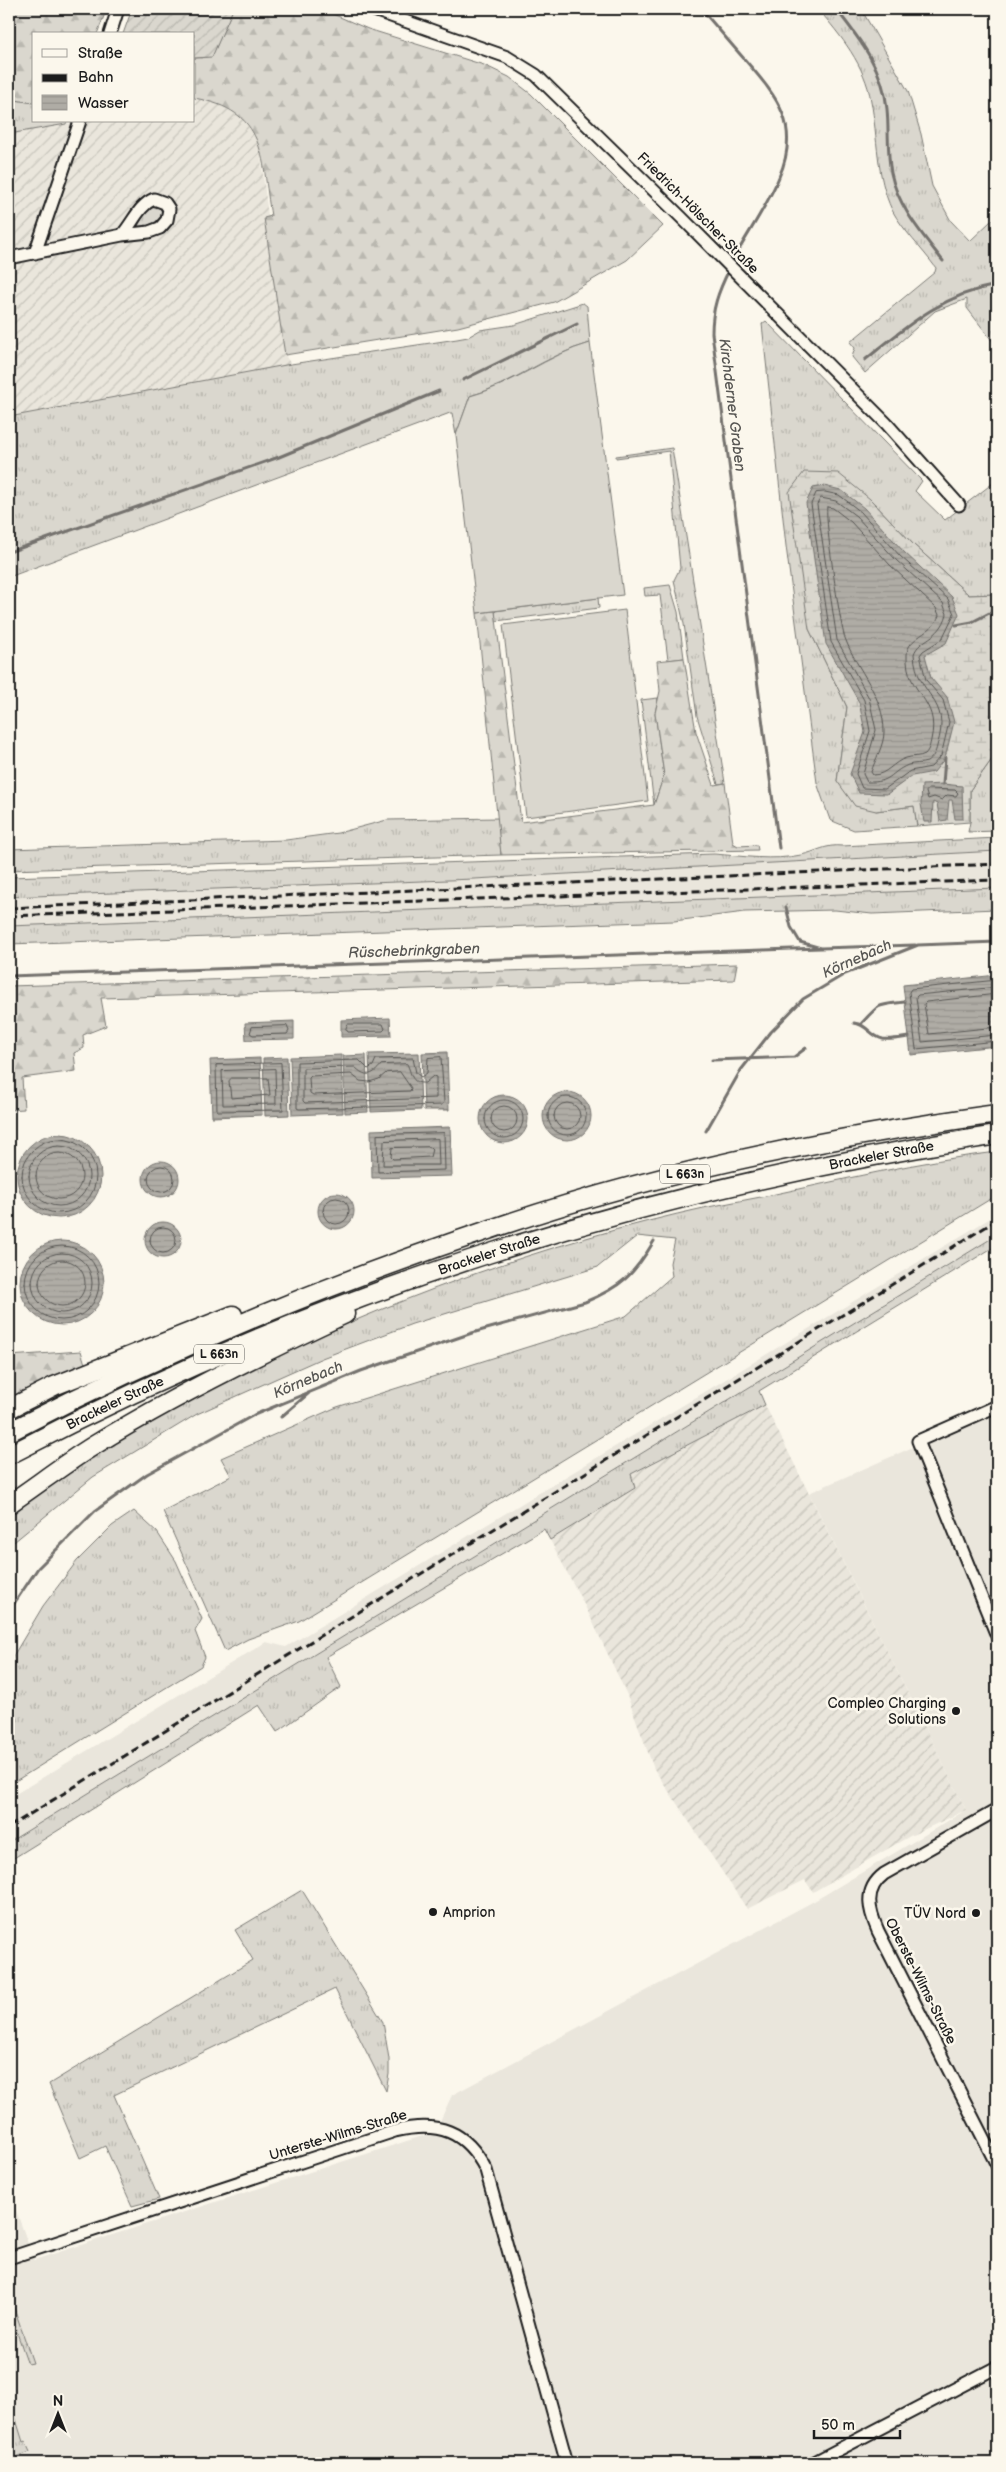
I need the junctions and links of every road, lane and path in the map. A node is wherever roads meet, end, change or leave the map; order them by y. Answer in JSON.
{"nodes":[{"id":1,"x":118,"y":9,"type":"edge"},
{"id":2,"x":371,"y":9,"type":"edge"},
{"id":3,"x":111,"y":32,"type":"edge"},
{"id":4,"x":80,"y":122,"type":"edge"},
{"id":5,"x":122,"y":235,"type":"dead end"},
{"id":6,"x":35,"y":253,"type":"junction"},
{"id":7,"x":9,"y":258,"type":"edge"},
{"id":8,"x":959,"y":504,"type":"dead end"},
{"id":9,"x":997,"y":1114,"type":"edge"},
{"id":10,"x":997,"y":1135,"type":"edge"},
{"id":11,"x":381,"y":1270,"type":"junction"},
{"id":12,"x":436,"y":1270,"type":"junction"},
{"id":13,"x":997,"y":1406,"type":"edge"},
{"id":14,"x":9,"y":1408,"type":"edge"},
{"id":15,"x":9,"y":1432,"type":"edge"},
{"id":16,"x":9,"y":1455,"type":"edge"},
{"id":17,"x":9,"y":1504,"type":"edge"},
{"id":18,"x":997,"y":1636,"type":"edge"},
{"id":19,"x":997,"y":1810,"type":"edge"},
{"id":20,"x":997,"y":2165,"type":"edge"},
{"id":21,"x":9,"y":2258,"type":"edge"},
{"id":22,"x":997,"y":2367,"type":"edge"},
{"id":23,"x":567,"y":2463,"type":"edge"},
{"id":24,"x":813,"y":2463,"type":"edge"}],
"edges":[{"from":1,"to":3,"type":"street"},
{"from":2,"to":8,"type":"street","name":"Friedrich-Hölscher-Straße"},
{"from":4,"to":6,"type":"street"},
{"from":5,"to":6,"type":"street"},
{"from":6,"to":7,"type":"street"},
{"from":9,"to":11,"type":"highway","name":"Brackeler Straße","number":"L 663n"},
{"from":10,"to":12,"type":"highway","name":"Brackeler Straße","number":"L 663n"},
{"from":11,"to":14,"type":"highway"},
{"from":11,"to":15,"type":"highway","name":"Brackeler Straße","number":"L 663n"},
{"from":12,"to":16,"type":"highway","name":"Brackeler Straße","number":"L 663n"},
{"from":12,"to":17,"type":"highway"},
{"from":13,"to":18,"type":"street"},
{"from":19,"to":20,"type":"street","name":"Oberste-Wilms-Straße"},
{"from":21,"to":23,"type":"street","name":"Unterste-Wilms-Straße"},
{"from":22,"to":24,"type":"street"}]}
